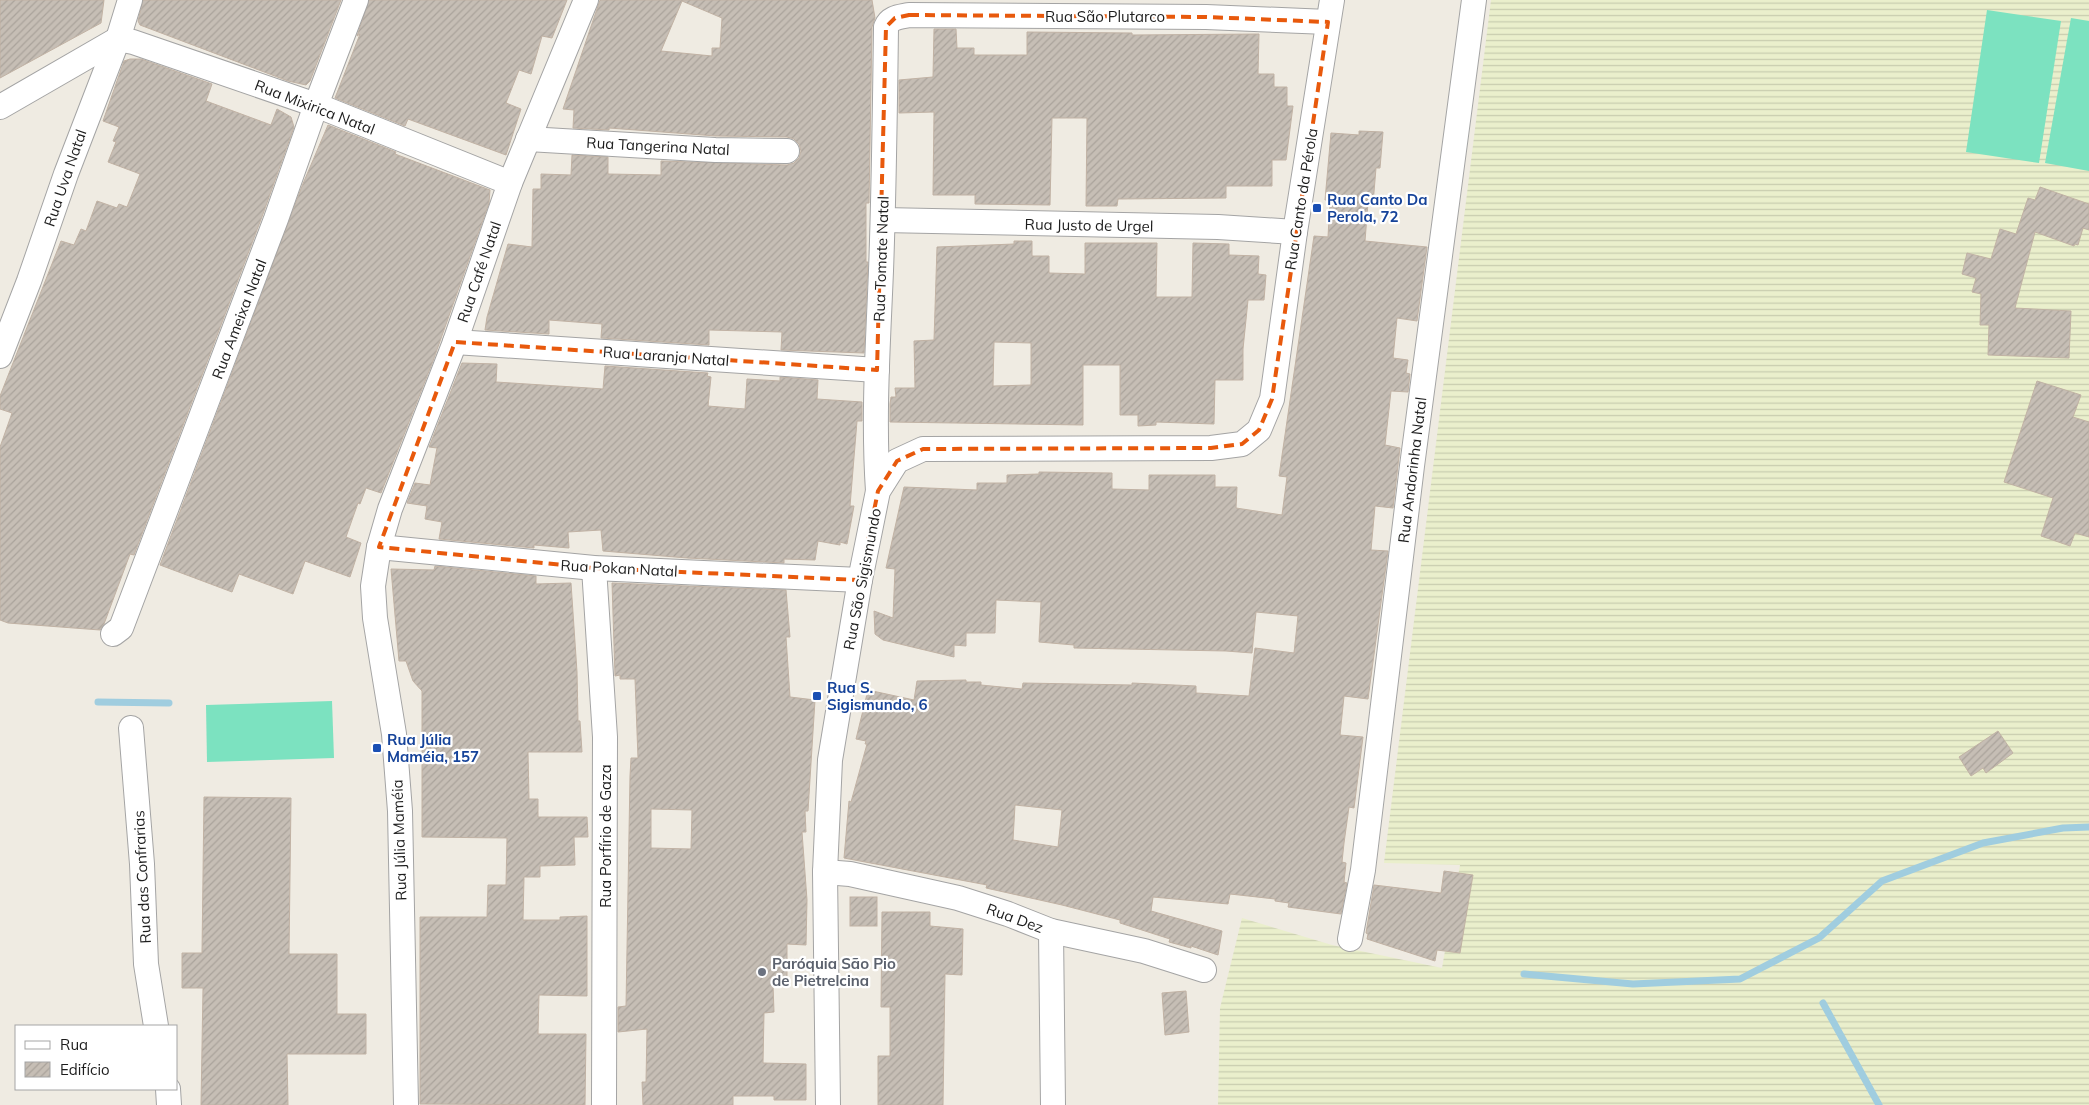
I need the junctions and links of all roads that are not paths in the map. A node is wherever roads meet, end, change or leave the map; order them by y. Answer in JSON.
{"nodes":[{"id":1,"x":130,"y":0,"type":"edge"},
{"id":2,"x":356,"y":0,"type":"edge"},
{"id":3,"x":586,"y":0,"type":"edge"},
{"id":4,"x":1474,"y":0,"type":"edge"},
{"id":5,"x":1330,"y":11,"type":"edge"},
{"id":6,"x":886,"y":27,"type":"joint"},
{"id":7,"x":118,"y":39,"type":"junction"},
{"id":8,"x":316,"y":105,"type":"junction"},
{"id":9,"x":0,"y":107,"type":"edge"},
{"id":10,"x":528,"y":139,"type":"junction"},
{"id":11,"x":788,"y":150,"type":"dead end"},
{"id":12,"x":510,"y":184,"type":"junction"},
{"id":13,"x":883,"y":220,"type":"junction"},
{"id":14,"x":1295,"y":232,"type":"junction"},
{"id":15,"x":455,"y":342,"type":"junction"},
{"id":16,"x":1,"y":353,"type":"edge"},
{"id":17,"x":877,"y":370,"type":"junction"},
{"id":18,"x":1272,"y":399,"type":"joint"},
{"id":19,"x":878,"y":491,"type":"junction"},
{"id":20,"x":379,"y":547,"type":"junction"},
{"id":21,"x":594,"y":568,"type":"junction"},
{"id":22,"x":860,"y":580,"type":"junction"},
{"id":23,"x":113,"y":634,"type":"dead end"},
{"id":24,"x":131,"y":728,"type":"dead end"},
{"id":25,"x":825,"y":872,"type":"junction"},
{"id":26,"x":1051,"y":931,"type":"junction"},
{"id":27,"x":1350,"y":939,"type":"dead end"},
{"id":28,"x":1204,"y":970,"type":"dead end"},
{"id":29,"x":156,"y":1025,"type":"edge"},
{"id":30,"x":168,"y":1090,"type":"edge"},
{"id":31,"x":169,"y":1105,"type":"edge"},
{"id":32,"x":406,"y":1105,"type":"edge"},
{"id":33,"x":604,"y":1105,"type":"edge"},
{"id":34,"x":828,"y":1105,"type":"edge"},
{"id":35,"x":1053,"y":1105,"type":"edge"}],
"edges":[{"from":1,"to":7,"type":"street","name":"Rua Uva Natal"},
{"from":2,"to":8,"type":"street","name":"Rua Ameixa Natal"},
{"from":3,"to":10,"type":"street","name":"Rua Café Natal"},
{"from":4,"to":27,"type":"street","name":"Rua Andorinha Natal"},
{"from":5,"to":6,"type":"street","name":"Rua São Plutarco"},
{"from":5,"to":14,"type":"street","name":"Rua Canto da Pérola"},
{"from":6,"to":13,"type":"street","name":"Rua Tomate Natal"},
{"from":7,"to":8,"type":"street","name":"Rua Mixirica Natal"},
{"from":7,"to":9,"type":"street"},
{"from":7,"to":16,"type":"street","name":"Rua Uva Natal"},
{"from":8,"to":12,"type":"street","name":"Rua Mixirica Natal"},
{"from":8,"to":23,"type":"street","name":"Rua Ameixa Natal"},
{"from":10,"to":11,"type":"street","name":"Rua Tangerina Natal"},
{"from":10,"to":12,"type":"street","name":"Rua Café Natal"},
{"from":12,"to":15,"type":"street","name":"Rua Café Natal"},
{"from":13,"to":14,"type":"street","name":"Rua Justo de Urgel"},
{"from":13,"to":17,"type":"street","name":"Rua Tomate Natal"},
{"from":14,"to":18,"type":"street","name":"Rua Canto da Pérola"},
{"from":15,"to":17,"type":"street","name":"Rua Laranja Natal"},
{"from":15,"to":20,"type":"street","name":"Rua Café Natal"},
{"from":17,"to":19,"type":"street","name":"Rua Tomate Natal"},
{"from":18,"to":19,"type":"street","name":"Rua São Sigismundo"},
{"from":19,"to":22,"type":"street","name":"Rua São Sigismundo"},
{"from":20,"to":21,"type":"street","name":"Rua Pokan Natal"},
{"from":20,"to":32,"type":"street","name":"Rua Júlia Maméia"},
{"from":21,"to":22,"type":"street","name":"Rua Pokan Natal"},
{"from":21,"to":33,"type":"street","name":"Rua Porfírio de Gaza"},
{"from":22,"to":25,"type":"street","name":"Rua São Sigismundo"},
{"from":24,"to":29,"type":"street","name":"Rua das Confrarias"},
{"from":25,"to":26,"type":"street","name":"Rua Dez"},
{"from":25,"to":34,"type":"street","name":"Rua São Sigismundo"},
{"from":26,"to":28,"type":"street","name":"Rua Dez"},
{"from":26,"to":35,"type":"street"},
{"from":30,"to":31,"type":"street"}]}
